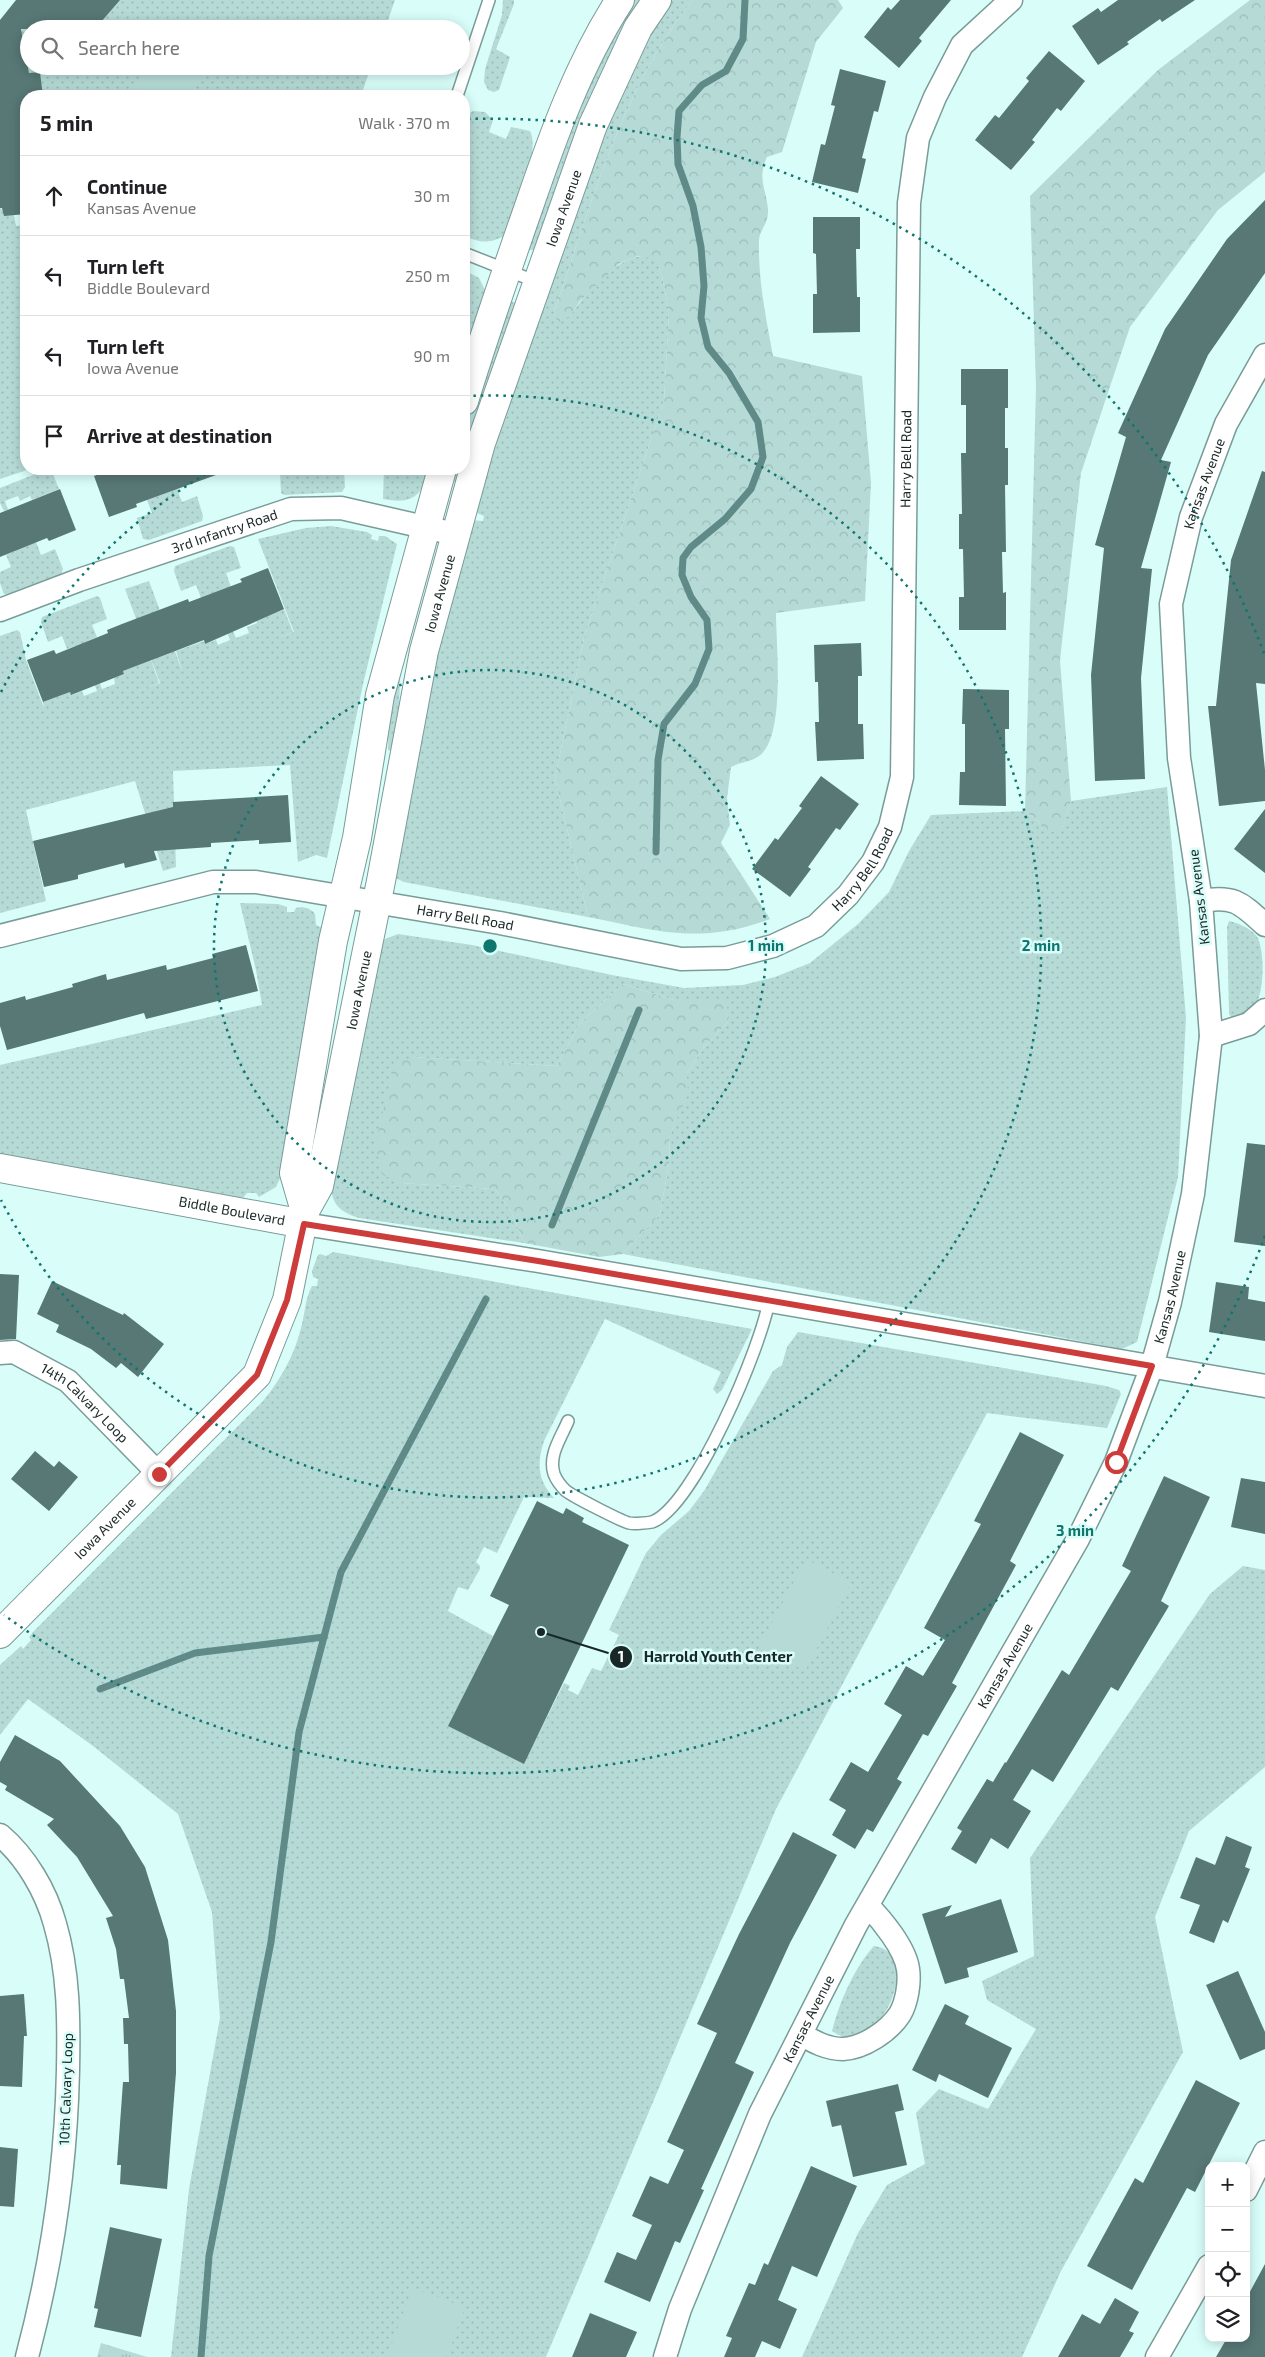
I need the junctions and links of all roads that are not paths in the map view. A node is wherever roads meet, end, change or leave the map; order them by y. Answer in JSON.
{"nodes":[{"id":1,"x":489,"y":0,"type":"edge"},
{"id":2,"x":620,"y":0,"type":"edge"},
{"id":3,"x":657,"y":0,"type":"edge"},
{"id":4,"x":1011,"y":0,"type":"edge"},
{"id":5,"x":470,"y":59,"type":"edge"},
{"id":6,"x":465,"y":75,"type":"edge"},
{"id":7,"x":460,"y":90,"type":"edge"},
{"id":8,"x":470,"y":255,"type":"edge"},
{"id":9,"x":506,"y":270,"type":"junction"},
{"id":10,"x":537,"y":282,"type":"junction"},
{"id":11,"x":1264,"y":358,"type":"edge"},
{"id":12,"x":470,"y":381,"type":"edge"},
{"id":13,"x":440,"y":475,"type":"edge"},
{"id":14,"x":426,"y":526,"type":"junction"},
{"id":15,"x":455,"y":534,"type":"junction"},
{"id":16,"x":0,"y":610,"type":"edge"},
{"id":17,"x":343,"y":896,"type":"junction"},
{"id":18,"x":1201,"y":901,"type":"junction"},
{"id":19,"x":376,"y":902,"type":"junction"},
{"id":20,"x":1265,"y":925,"type":"edge"},
{"id":21,"x":0,"y":936,"type":"edge"},
{"id":22,"x":1265,"y":1010,"type":"edge"},
{"id":23,"x":1211,"y":1036,"type":"junction"},
{"id":24,"x":0,"y":1168,"type":"edge"},
{"id":25,"x":305,"y":1218,"type":"junction"},
{"id":26,"x":769,"y":1300,"type":"junction"},
{"id":27,"x":0,"y":1353,"type":"edge"},
{"id":28,"x":1152,"y":1366,"type":"junction"},
{"id":29,"x":1265,"y":1386,"type":"edge"},
{"id":30,"x":568,"y":1420,"type":"dead end"},
{"id":31,"x":159,"y":1474,"type":"junction"},
{"id":32,"x":0,"y":1634,"type":"edge"},
{"id":33,"x":0,"y":1835,"type":"edge"},
{"id":34,"x":868,"y":1906,"type":"junction"},
{"id":35,"x":801,"y":2034,"type":"junction"},
{"id":36,"x":1265,"y":2152,"type":"edge"},
{"id":37,"x":1250,"y":2182,"type":"edge"},
{"id":38,"x":1205,"y":2273,"type":"edge"},
{"id":39,"x":27,"y":2357,"type":"edge"},
{"id":40,"x":665,"y":2357,"type":"edge"},
{"id":41,"x":1157,"y":2357,"type":"edge"}],
"edges":[{"from":1,"to":5,"type":"lane"},
{"from":2,"to":9,"type":"street"},
{"from":3,"to":10,"type":"street","name":"Iowa Avenue"},
{"from":4,"to":19,"type":"street","name":"Harry Bell Road"},
{"from":6,"to":7,"type":"lane"},
{"from":8,"to":9,"type":"lane"},
{"from":9,"to":10,"type":"lane"},
{"from":9,"to":12,"type":"street"},
{"from":10,"to":15,"type":"street","name":"Iowa Avenue"},
{"from":11,"to":18,"type":"street","name":"Kansas Avenue"},
{"from":13,"to":14,"type":"street"},
{"from":14,"to":15,"type":"street","name":"3rd Infantry Road"},
{"from":14,"to":16,"type":"street","name":"3rd Infantry Road"},
{"from":14,"to":17,"type":"street"},
{"from":15,"to":19,"type":"street","name":"Iowa Avenue"},
{"from":17,"to":19,"type":"street","name":"Harry Bell Road"},
{"from":17,"to":21,"type":"street","name":"Harry Bell Road"},
{"from":17,"to":25,"type":"street"},
{"from":18,"to":20,"type":"street"},
{"from":18,"to":23,"type":"street","name":"Kansas Avenue"},
{"from":19,"to":25,"type":"street","name":"Iowa Avenue"},
{"from":22,"to":23,"type":"street"},
{"from":23,"to":28,"type":"street","name":"Kansas Avenue"},
{"from":24,"to":25,"type":"street","name":"Biddle Boulevard"},
{"from":25,"to":26,"type":"street","name":"Biddle Boulevard"},
{"from":25,"to":31,"type":"street","name":"Iowa Avenue"},
{"from":26,"to":28,"type":"street","name":"Biddle Boulevard"},
{"from":26,"to":30,"type":"lane"},
{"from":27,"to":31,"type":"street","name":"14th Calvary Loop"},
{"from":28,"to":29,"type":"street","name":"Biddle Boulevard"},
{"from":28,"to":34,"type":"street","name":"Kansas Avenue"},
{"from":31,"to":32,"type":"street","name":"Iowa Avenue"},
{"from":33,"to":39,"type":"street","name":"10th Calvary Loop"},
{"from":34,"to":35,"type":"street","name":"Kansas Avenue"},
{"from":34,"to":35,"type":"street"},
{"from":35,"to":40,"type":"street","name":"Kansas Avenue"},
{"from":36,"to":37,"type":"street"},
{"from":38,"to":41,"type":"street"}]}
